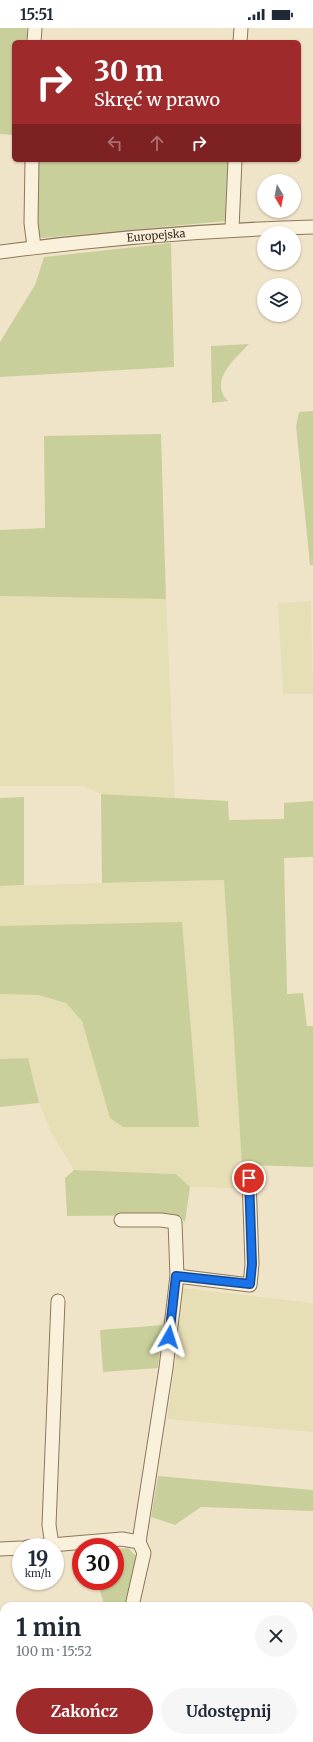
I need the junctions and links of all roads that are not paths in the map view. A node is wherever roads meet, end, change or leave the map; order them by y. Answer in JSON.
{"nodes":[{"id":1,"x":35,"y":28,"type":"edge"},
{"id":2,"x":241,"y":28,"type":"edge"},
{"id":3,"x":34,"y":40,"type":"edge"},
{"id":4,"x":240,"y":40,"type":"edge"},
{"id":5,"x":32,"y":162,"type":"edge"},
{"id":6,"x":235,"y":162,"type":"edge"},
{"id":7,"x":313,"y":227,"type":"edge"},
{"id":8,"x":232,"y":229,"type":"junction"},
{"id":9,"x":34,"y":247,"type":"junction"},
{"id":10,"x":0,"y":252,"type":"edge"},
{"id":11,"x":249,"y":1178,"type":"dead end"},
{"id":12,"x":121,"y":1220,"type":"dead end"},
{"id":13,"x":176,"y":1276,"type":"junction"},
{"id":14,"x":58,"y":1301,"type":"dead end"},
{"id":15,"x":51,"y":1538,"type":"edge"},
{"id":16,"x":139,"y":1542,"type":"junction"},
{"id":17,"x":64,"y":1544,"type":"edge"},
{"id":18,"x":12,"y":1548,"type":"edge"},
{"id":19,"x":0,"y":1549,"type":"edge"},
{"id":20,"x":133,"y":1602,"type":"edge"}],
"edges":[{"from":1,"to":3,"type":"street"},
{"from":2,"to":4,"type":"street"},
{"from":5,"to":9,"type":"street"},
{"from":6,"to":8,"type":"street"},
{"from":7,"to":8,"type":"street","name":"Europejska"},
{"from":8,"to":9,"type":"street","name":"Europejska"},
{"from":9,"to":10,"type":"street","name":"Europejska"},
{"from":11,"to":13,"type":"street"},
{"from":12,"to":13,"type":"street"},
{"from":13,"to":16,"type":"street"},
{"from":14,"to":15,"type":"street"},
{"from":16,"to":17,"type":"street"},
{"from":16,"to":20,"type":"street"},
{"from":18,"to":19,"type":"street"}]}
